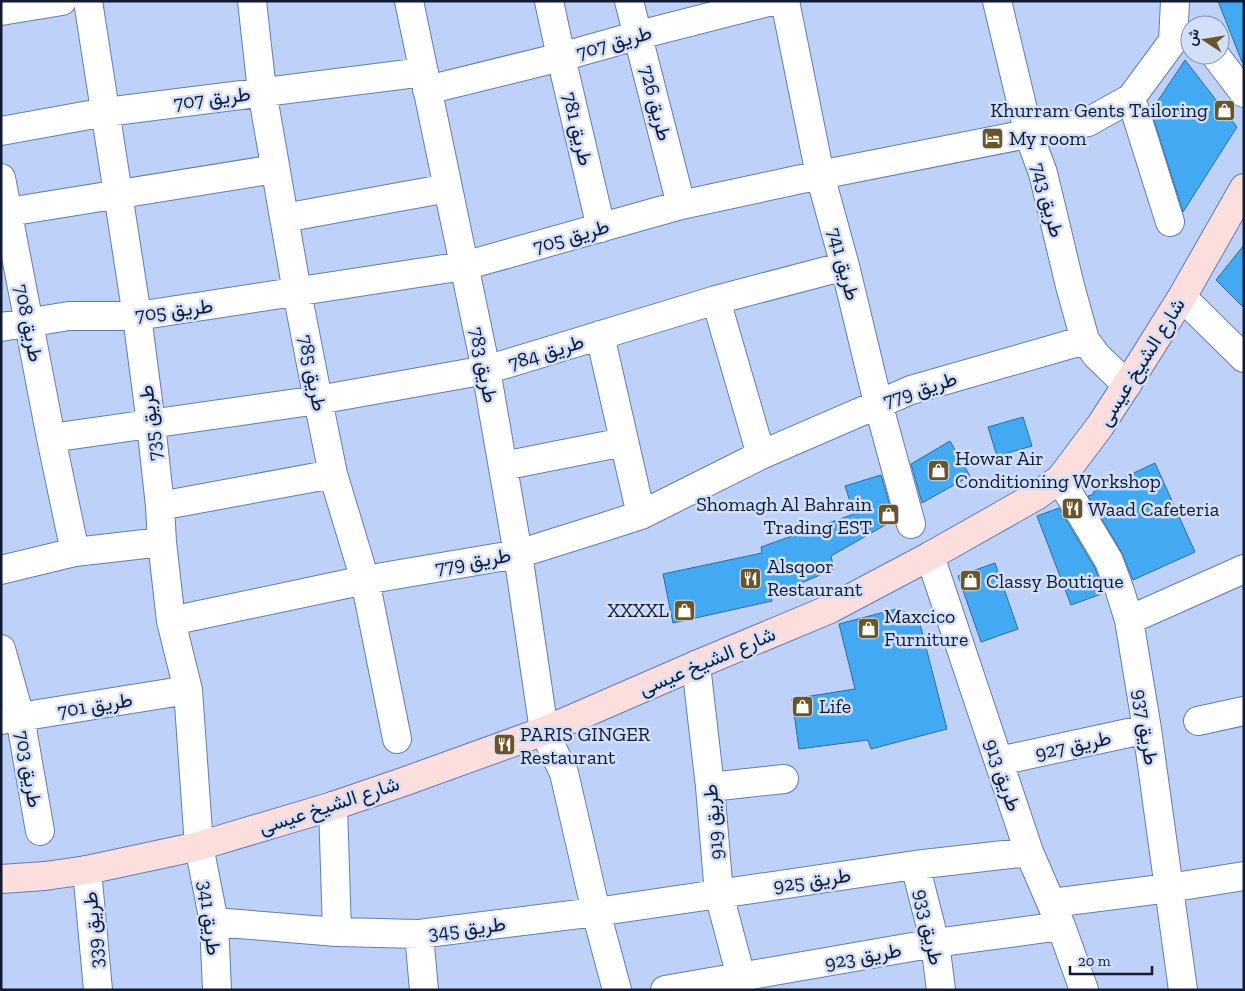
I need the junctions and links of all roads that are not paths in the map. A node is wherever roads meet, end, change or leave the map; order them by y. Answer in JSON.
{"nodes":[{"id":1,"x":62,"y":1,"type":"edge"},
{"id":2,"x":88,"y":1,"type":"edge"},
{"id":3,"x":252,"y":1,"type":"edge"},
{"id":4,"x":409,"y":1,"type":"edge"},
{"id":5,"x":549,"y":1,"type":"edge"},
{"id":6,"x":630,"y":1,"type":"edge"},
{"id":7,"x":772,"y":1,"type":"edge"},
{"id":8,"x":785,"y":1,"type":"edge"},
{"id":9,"x":997,"y":1,"type":"edge"},
{"id":10,"x":1175,"y":2,"type":"edge"},
{"id":11,"x":1,"y":11,"type":"edge"},
{"id":12,"x":1185,"y":15,"type":"edge"},
{"id":13,"x":639,"y":35,"type":"junction"},
{"id":14,"x":561,"y":58,"type":"junction"},
{"id":15,"x":1223,"y":65,"type":"edge"},
{"id":16,"x":425,"y":81,"type":"junction"},
{"id":17,"x":262,"y":91,"type":"junction"},
{"id":18,"x":1244,"y":93,"type":"edge"},
{"id":19,"x":1131,"y":98,"type":"junction"},
{"id":20,"x":106,"y":112,"type":"junction"},
{"id":21,"x":1,"y":131,"type":"edge"},
{"id":22,"x":1028,"y":135,"type":"junction"},
{"id":23,"x":275,"y":169,"type":"junction"},
{"id":24,"x":820,"y":174,"type":"junction"},
{"id":25,"x":1,"y":178,"type":"edge"},
{"id":26,"x":448,"y":188,"type":"junction"},
{"id":27,"x":1244,"y":188,"type":"edge"},
{"id":28,"x":118,"y":194,"type":"junction"},
{"id":29,"x":682,"y":205,"type":"junction"},
{"id":30,"x":8,"y":212,"type":"junction"},
{"id":31,"x":284,"y":218,"type":"junction"},
{"id":32,"x":1170,"y":222,"type":"dead end"},
{"id":33,"x":601,"y":228,"type":"junction"},
{"id":34,"x":464,"y":266,"type":"junction"},
{"id":35,"x":846,"y":266,"type":"junction"},
{"id":36,"x":297,"y":292,"type":"junction"},
{"id":37,"x":1182,"y":297,"type":"junction"},
{"id":38,"x":716,"y":300,"type":"junction"},
{"id":39,"x":137,"y":316,"type":"junction"},
{"id":40,"x":29,"y":323,"type":"junction"},
{"id":41,"x":1,"y":328,"type":"edge"},
{"id":42,"x":600,"y":335,"type":"junction"},
{"id":43,"x":1086,"y":340,"type":"junction"},
{"id":44,"x":1244,"y":358,"type":"edge"},
{"id":45,"x":486,"y":370,"type":"junction"},
{"id":46,"x":1127,"y":385,"type":"junction"},
{"id":47,"x":318,"y":400,"type":"junction"},
{"id":48,"x":878,"y":403,"type":"junction"},
{"id":49,"x":151,"y":424,"type":"junction"},
{"id":50,"x":52,"y":438,"type":"junction"},
{"id":51,"x":624,"y":442,"type":"junction"},
{"id":52,"x":761,"y":455,"type":"junction"},
{"id":53,"x":503,"y":466,"type":"junction"},
{"id":54,"x":333,"y":474,"type":"junction"},
{"id":55,"x":1060,"y":480,"type":"junction"},
{"id":56,"x":160,"y":506,"type":"junction"},
{"id":57,"x":641,"y":515,"type":"junction"},
{"id":58,"x":911,"y":524,"type":"dead end"},
{"id":59,"x":162,"y":542,"type":"junction"},
{"id":60,"x":75,"y":552,"type":"junction"},
{"id":61,"x":518,"y":554,"type":"junction"},
{"id":62,"x":930,"y":556,"type":"junction"},
{"id":63,"x":1244,"y":569,"type":"edge"},
{"id":64,"x":1,"y":570,"type":"edge"},
{"id":65,"x":365,"y":580,"type":"junction"},
{"id":66,"x":1129,"y":620,"type":"junction"},
{"id":67,"x":171,"y":621,"type":"junction"},
{"id":68,"x":1,"y":649,"type":"edge"},
{"id":69,"x":696,"y":665,"type":"junction"},
{"id":70,"x":188,"y":690,"type":"junction"},
{"id":71,"x":1244,"y":710,"type":"edge"},
{"id":72,"x":10,"y":718,"type":"edge"},
{"id":73,"x":1198,"y":721,"type":"dead end"},
{"id":74,"x":1147,"y":729,"type":"junction"},
{"id":75,"x":544,"y":731,"type":"junction"},
{"id":76,"x":397,"y":739,"type":"dead end"},
{"id":77,"x":999,"y":761,"type":"junction"},
{"id":78,"x":784,"y":779,"type":"dead end"},
{"id":79,"x":710,"y":788,"type":"junction"},
{"id":80,"x":333,"y":806,"type":"junction"},
{"id":81,"x":40,"y":831,"type":"dead end"},
{"id":82,"x":199,"y":846,"type":"junction"},
{"id":83,"x":1029,"y":852,"type":"junction"},
{"id":84,"x":915,"y":865,"type":"junction"},
{"id":85,"x":87,"y":870,"type":"junction"},
{"id":86,"x":1244,"y":876,"type":"edge"},
{"id":87,"x":1,"y":879,"type":"edge"},
{"id":88,"x":1169,"y":888,"type":"junction"},
{"id":89,"x":719,"y":894,"type":"junction"},
{"id":90,"x":596,"y":912,"type":"junction"},
{"id":91,"x":1056,"y":914,"type":"junction"},
{"id":92,"x":214,"y":922,"type":"junction"},
{"id":93,"x":337,"y":932,"type":"junction"},
{"id":94,"x":419,"y":934,"type":"junction"},
{"id":95,"x":935,"y":943,"type":"junction"},
{"id":96,"x":741,"y":977,"type":"junction"},
{"id":97,"x":774,"y":981,"type":"edge"},
{"id":98,"x":214,"y":989,"type":"edge"},
{"id":99,"x":98,"y":990,"type":"edge"},
{"id":100,"x":424,"y":990,"type":"edge"},
{"id":101,"x":617,"y":990,"type":"edge"},
{"id":102,"x":665,"y":990,"type":"edge"},
{"id":103,"x":941,"y":990,"type":"edge"},
{"id":104,"x":1084,"y":990,"type":"edge"},
{"id":105,"x":1183,"y":990,"type":"edge"}],
"edges":[{"from":1,"to":11,"type":"street"},
{"from":2,"to":20,"type":"street","name":"طريق 735"},
{"from":3,"to":17,"type":"street","name":"طريق 785"},
{"from":4,"to":16,"type":"street","name":"طريق 783"},
{"from":5,"to":14,"type":"street","name":"طريق 781"},
{"from":6,"to":13,"type":"street","name":"طريق 726"},
{"from":7,"to":13,"type":"street","name":"طريق 707"},
{"from":8,"to":24,"type":"street","name":"طريق 741"},
{"from":9,"to":22,"type":"street","name":"طريق 743"},
{"from":10,"to":12,"type":"street"},
{"from":10,"to":19,"type":"street"},
{"from":13,"to":14,"type":"street","name":"طريق 707"},
{"from":13,"to":29,"type":"street","name":"طريق 726"},
{"from":14,"to":16,"type":"street","name":"طريق 707"},
{"from":14,"to":33,"type":"street","name":"طريق 781"},
{"from":15,"to":18,"type":"street"},
{"from":16,"to":17,"type":"street","name":"طريق 707"},
{"from":16,"to":26,"type":"street","name":"طريق 783"},
{"from":17,"to":20,"type":"street","name":"طريق 707"},
{"from":17,"to":23,"type":"street","name":"طريق 785"},
{"from":19,"to":22,"type":"street","name":"طريق 705"},
{"from":19,"to":32,"type":"street"},
{"from":20,"to":21,"type":"street","name":"طريق 707"},
{"from":20,"to":28,"type":"street","name":"طريق 735"},
{"from":22,"to":24,"type":"street","name":"طريق 705"},
{"from":22,"to":43,"type":"street","name":"طريق 743"},
{"from":23,"to":28,"type":"street"},
{"from":23,"to":31,"type":"street","name":"طريق 785"},
{"from":24,"to":29,"type":"street","name":"طريق 705"},
{"from":24,"to":35,"type":"street","name":"طريق 741"},
{"from":25,"to":30,"type":"street","name":"طريق 708"},
{"from":26,"to":31,"type":"street"},
{"from":26,"to":34,"type":"street","name":"طريق 783"},
{"from":27,"to":37,"type":"street","name":"شارع الشيخ عيسى"},
{"from":28,"to":30,"type":"street"},
{"from":28,"to":39,"type":"street","name":"طريق 735"},
{"from":29,"to":33,"type":"street","name":"طريق 705"},
{"from":30,"to":40,"type":"street","name":"طريق 708"},
{"from":31,"to":36,"type":"street","name":"طريق 785"},
{"from":33,"to":34,"type":"street","name":"طريق 705"},
{"from":34,"to":36,"type":"street","name":"طريق 705"},
{"from":34,"to":45,"type":"street","name":"طريق 783"},
{"from":35,"to":38,"type":"street","name":"طريق 784"},
{"from":35,"to":48,"type":"street","name":"طريق 741"},
{"from":36,"to":39,"type":"street","name":"طريق 705"},
{"from":36,"to":47,"type":"street","name":"طريق 785"},
{"from":37,"to":44,"type":"street"},
{"from":37,"to":46,"type":"street","name":"شارع الشيخ عيسى"},
{"from":38,"to":42,"type":"street","name":"طريق 784"},
{"from":38,"to":52,"type":"street"},
{"from":39,"to":40,"type":"street","name":"طريق 705"},
{"from":39,"to":49,"type":"street","name":"طريق 735"},
{"from":40,"to":41,"type":"street","name":"طريق 705"},
{"from":40,"to":50,"type":"street","name":"طريق 708"},
{"from":42,"to":45,"type":"street","name":"طريق 784"},
{"from":42,"to":51,"type":"street"},
{"from":43,"to":46,"type":"street","name":"طريق 743"},
{"from":43,"to":48,"type":"street","name":"طريق 779"},
{"from":45,"to":47,"type":"street","name":"طريق 784"},
{"from":45,"to":53,"type":"street","name":"طريق 783"},
{"from":46,"to":55,"type":"street","name":"شارع الشيخ عيسى"},
{"from":47,"to":49,"type":"street","name":"طريق 784"},
{"from":47,"to":54,"type":"street","name":"طريق 785"},
{"from":48,"to":52,"type":"street","name":"طريق 779"},
{"from":48,"to":58,"type":"street","name":"طريق 741"},
{"from":49,"to":50,"type":"street"},
{"from":49,"to":56,"type":"street","name":"طريق 735"},
{"from":50,"to":60,"type":"street","name":"طريق 708"},
{"from":51,"to":53,"type":"street"},
{"from":51,"to":57,"type":"street"},
{"from":52,"to":57,"type":"street","name":"طريق 779"},
{"from":53,"to":61,"type":"street","name":"طريق 783"},
{"from":54,"to":56,"type":"street"},
{"from":54,"to":65,"type":"street","name":"طريق 785"},
{"from":55,"to":62,"type":"street","name":"شارع الشيخ عيسى"},
{"from":55,"to":66,"type":"street","name":"طريق 937"},
{"from":56,"to":59,"type":"street","name":"طريق 735"},
{"from":57,"to":61,"type":"street","name":"طريق 779"},
{"from":59,"to":60,"type":"street"},
{"from":59,"to":67,"type":"street","name":"طريق 735"},
{"from":60,"to":64,"type":"street"},
{"from":61,"to":65,"type":"street","name":"طريق 779"},
{"from":61,"to":75,"type":"street","name":"طريق 783"},
{"from":62,"to":69,"type":"street","name":"شارع الشيخ عيسى"},
{"from":62,"to":77,"type":"street","name":"طريق 913"},
{"from":63,"to":66,"type":"street"},
{"from":65,"to":67,"type":"street","name":"طريق 779"},
{"from":65,"to":76,"type":"street","name":"طريق 785"},
{"from":66,"to":74,"type":"street","name":"طريق 937"},
{"from":67,"to":70,"type":"street","name":"طريق 735"},
{"from":68,"to":72,"type":"street","name":"طريق 703"},
{"from":69,"to":75,"type":"street","name":"شارع الشيخ عيسى"},
{"from":69,"to":79,"type":"street","name":"طريق 919"},
{"from":70,"to":72,"type":"street","name":"طريق 701"},
{"from":70,"to":82,"type":"street","name":"طريق 735"},
{"from":71,"to":73,"type":"street"},
{"from":72,"to":81,"type":"street","name":"طريق 703"},
{"from":74,"to":77,"type":"street","name":"طريق 927"},
{"from":74,"to":88,"type":"street","name":"طريق 937"},
{"from":75,"to":80,"type":"street","name":"شارع الشيخ عيسى"},
{"from":75,"to":90,"type":"street","name":"طريق 783"},
{"from":77,"to":83,"type":"street","name":"طريق 913"},
{"from":78,"to":79,"type":"street"},
{"from":79,"to":89,"type":"street","name":"طريق 919"},
{"from":80,"to":82,"type":"street","name":"شارع الشيخ عيسى"},
{"from":80,"to":93,"type":"street"},
{"from":82,"to":85,"type":"street","name":"شارع الشيخ عيسى"},
{"from":82,"to":92,"type":"street","name":"طريق 341"},
{"from":83,"to":84,"type":"street","name":"طريق 925"},
{"from":83,"to":91,"type":"street","name":"طريق 913"},
{"from":84,"to":89,"type":"street","name":"طريق 925"},
{"from":84,"to":95,"type":"street","name":"طريق 933"},
{"from":85,"to":87,"type":"street","name":"شارع الشيخ عيسى"},
{"from":85,"to":99,"type":"street","name":"طريق 339"},
{"from":86,"to":88,"type":"street","name":"طريق 923"},
{"from":88,"to":91,"type":"street","name":"طريق 923"},
{"from":88,"to":105,"type":"street","name":"طريق 937"},
{"from":89,"to":90,"type":"street","name":"طريق 925"},
{"from":89,"to":96,"type":"street","name":"طريق 919"},
{"from":90,"to":94,"type":"street","name":"طريق 345"},
{"from":90,"to":101,"type":"street","name":"طريق 783"},
{"from":91,"to":95,"type":"street","name":"طريق 923"},
{"from":91,"to":104,"type":"street","name":"طريق 913"},
{"from":92,"to":93,"type":"street","name":"طريق 345"},
{"from":92,"to":98,"type":"street","name":"طريق 341"},
{"from":93,"to":94,"type":"street","name":"طريق 345"},
{"from":94,"to":100,"type":"street"},
{"from":95,"to":97,"type":"street","name":"طريق 923"},
{"from":95,"to":103,"type":"street","name":"طريق 933"},
{"from":96,"to":97,"type":"street","name":"طريق 923"},
{"from":96,"to":102,"type":"street","name":"طريق 923"}]}
